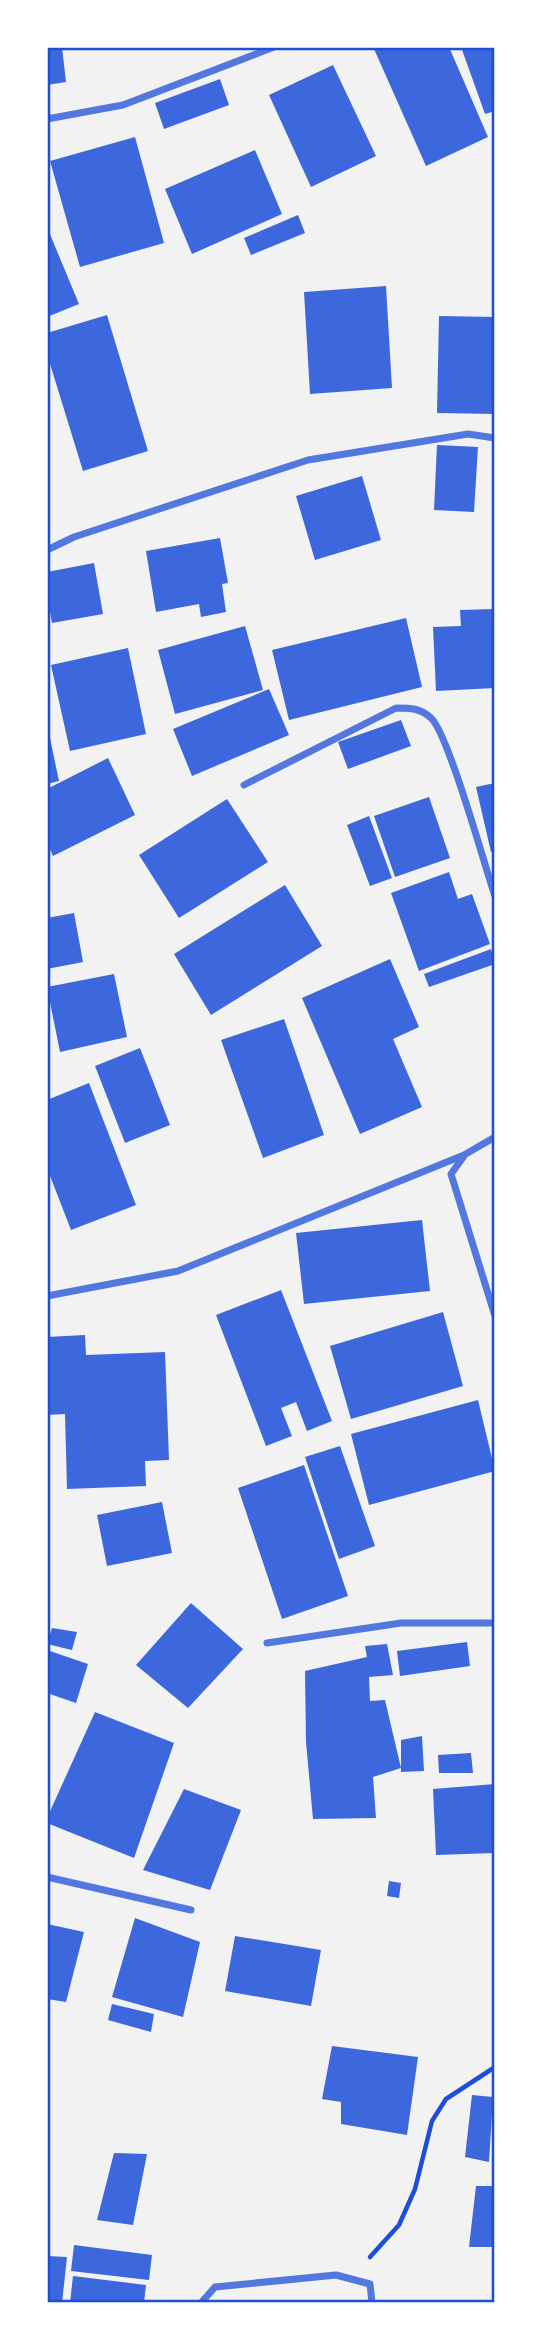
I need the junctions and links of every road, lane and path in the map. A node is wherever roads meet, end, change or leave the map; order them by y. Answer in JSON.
{"nodes":[{"id":1,"x":274,"y":47,"type":"edge"},
{"id":2,"x":47,"y":119,"type":"edge"},
{"id":3,"x":495,"y":438,"type":"edge"},
{"id":4,"x":47,"y":550,"type":"edge"},
{"id":5,"x":244,"y":785,"type":"dead end"},
{"id":6,"x":495,"y":896,"type":"edge"},
{"id":7,"x":495,"y":1138,"type":"edge"},
{"id":8,"x":464,"y":1155,"type":"junction"},
{"id":9,"x":47,"y":1296,"type":"edge"},
{"id":10,"x":495,"y":1316,"type":"edge"},
{"id":11,"x":495,"y":1623,"type":"edge"},
{"id":12,"x":267,"y":1643,"type":"dead end"},
{"id":13,"x":47,"y":1877,"type":"edge"},
{"id":14,"x":191,"y":1910,"type":"dead end"},
{"id":15,"x":495,"y":2067,"type":"edge"},
{"id":16,"x":351,"y":2279,"type":"junction"},
{"id":17,"x":201,"y":2303,"type":"edge"},
{"id":18,"x":372,"y":2303,"type":"edge"}],
"edges":[{"from":1,"to":2,"type":"street"},
{"from":3,"to":4,"type":"street"},
{"from":5,"to":6,"type":"street"},
{"from":7,"to":8,"type":"street"},
{"from":8,"to":9,"type":"street"},
{"from":8,"to":10,"type":"street"},
{"from":11,"to":12,"type":"street"},
{"from":13,"to":14,"type":"street"},
{"from":15,"to":16,"type":"path"},
{"from":16,"to":17,"type":"street"},
{"from":16,"to":18,"type":"street"}]}
